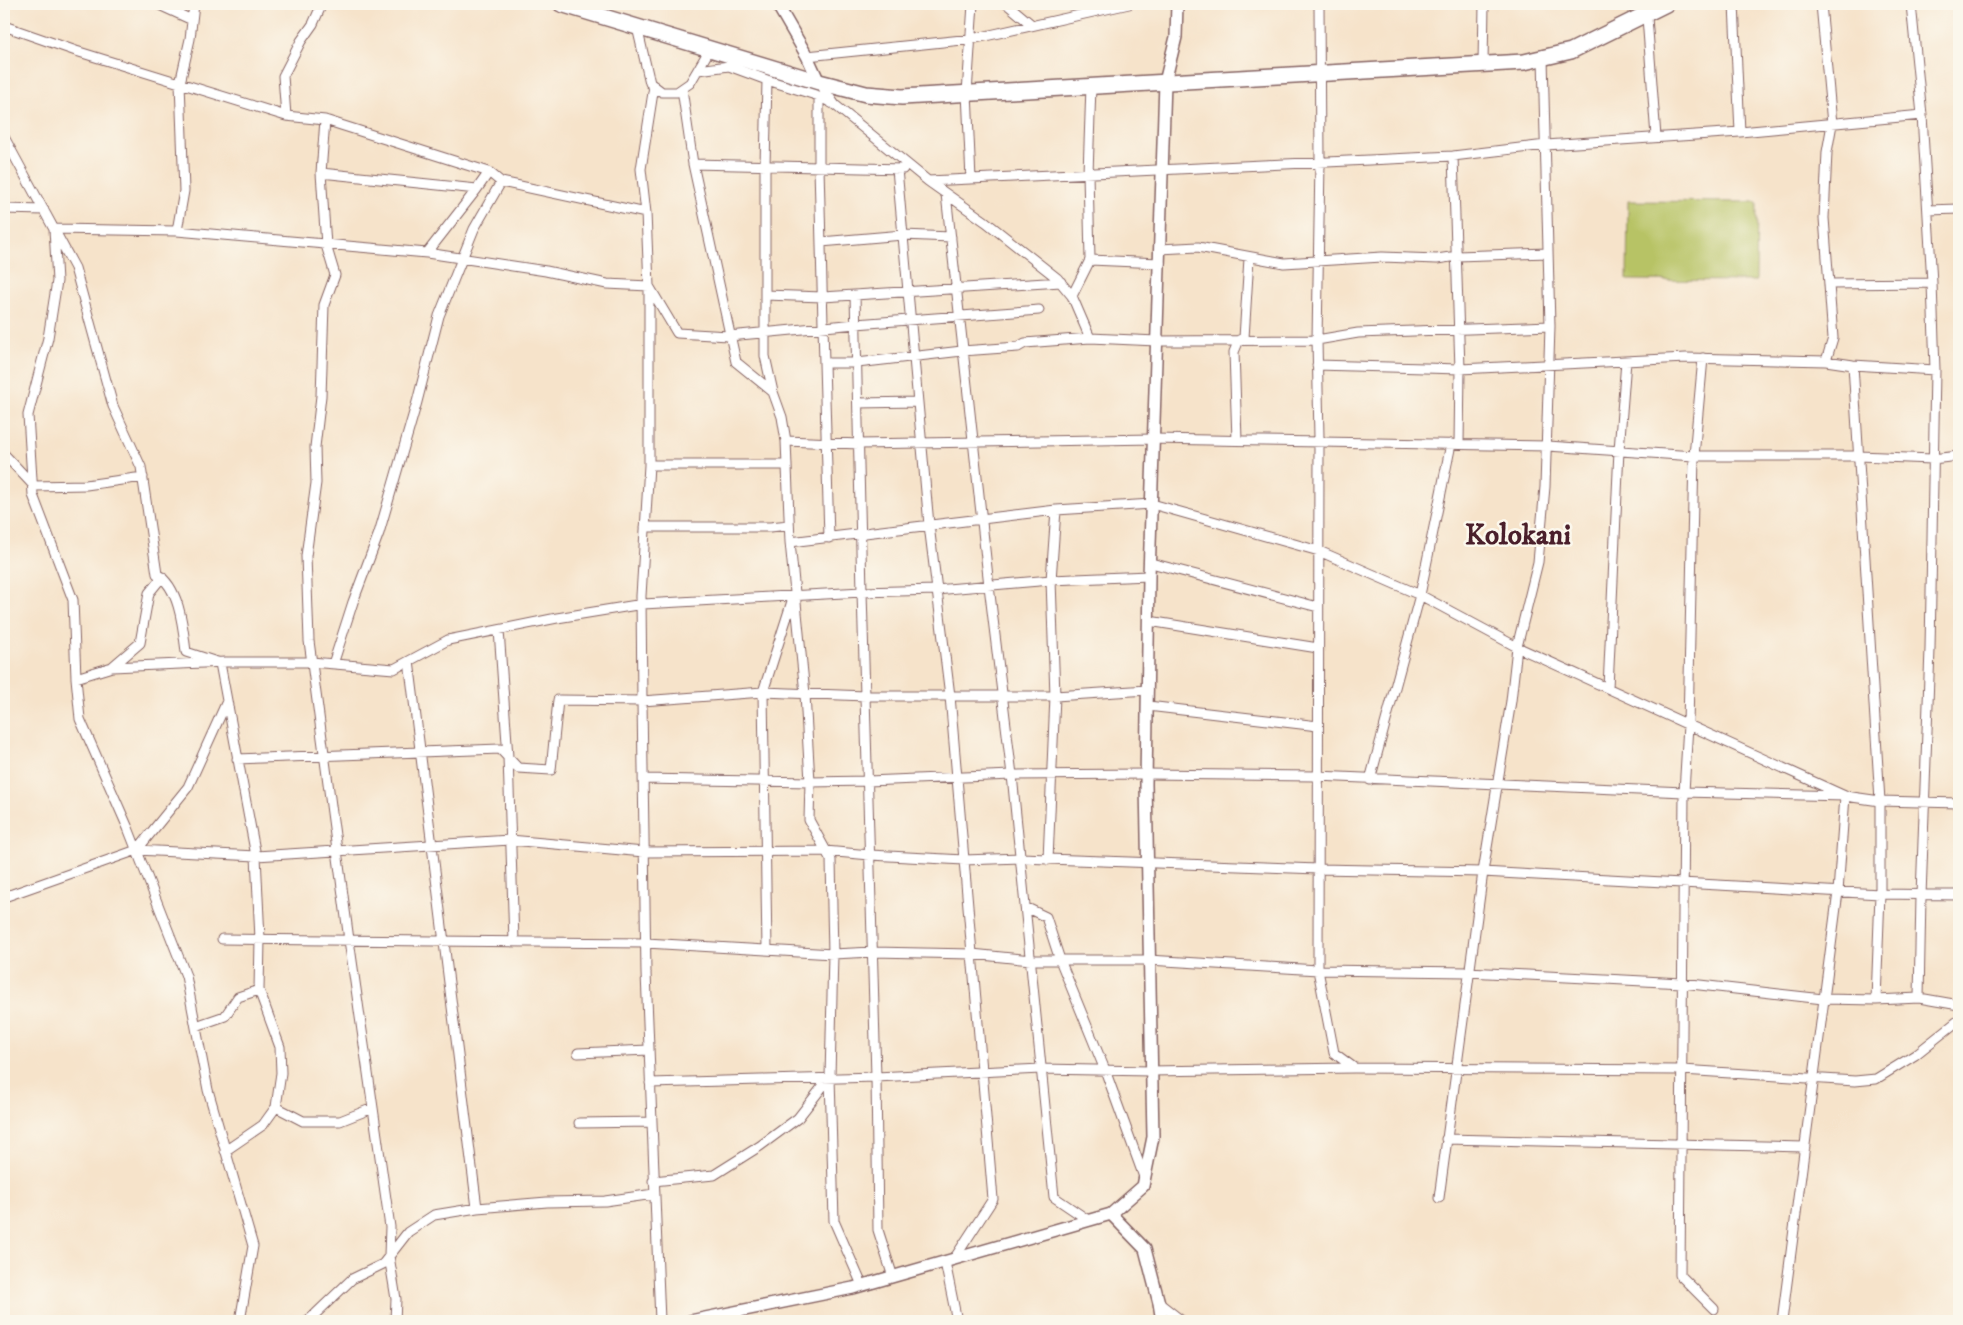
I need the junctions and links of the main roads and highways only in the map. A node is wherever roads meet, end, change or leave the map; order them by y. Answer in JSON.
{"nodes":[{"id":1,"x":561,"y":4,"type":"edge"},
{"id":2,"x":1666,"y":4,"type":"edge"},
{"id":3,"x":1646,"y":9,"type":"edge"}],
"edges":[{"from":1,"to":3,"type":"highway"},
{"from":2,"to":3,"type":"highway"}]}
